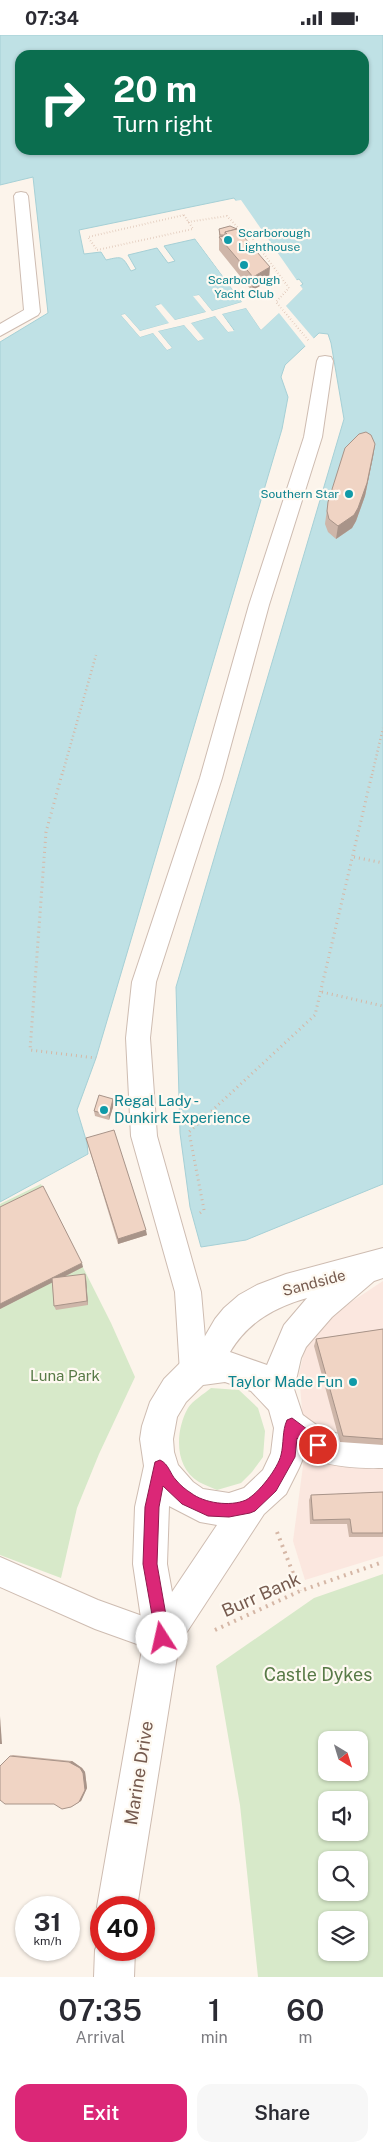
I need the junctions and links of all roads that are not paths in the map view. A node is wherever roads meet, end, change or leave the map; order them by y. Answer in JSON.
{"nodes":[{"id":1,"x":21,"y":196,"type":"dead end"},
{"id":2,"x":0,"y":331,"type":"edge"},
{"id":3,"x":325,"y":361,"type":"road end"},
{"id":4,"x":375,"y":1266,"type":"edge"},
{"id":5,"x":199,"y":1370,"type":"junction"},
{"id":6,"x":277,"y":1392,"type":"junction"},
{"id":7,"x":292,"y":1425,"type":"junction"},
{"id":8,"x":383,"y":1451,"type":"edge"},
{"id":9,"x":160,"y":1467,"type":"junction"},
{"id":10,"x":250,"y":1506,"type":"junction"},
{"id":11,"x":0,"y":1572,"type":"edge"},
{"id":12,"x":162,"y":1638,"type":"junction"},
{"id":13,"x":119,"y":1896,"type":"edge"},
{"id":14,"x":115,"y":1961,"type":"edge"},
{"id":15,"x":114,"y":1977,"type":"edge"}],
"edges":[{"from":1,"to":2,"type":"lane"},
{"from":3,"to":5,"type":"lane"},
{"from":4,"to":5,"type":"street","name":"Sandside"},
{"from":4,"to":6,"type":"street","name":"Sandside"},
{"from":5,"to":6,"type":"street"},
{"from":5,"to":9,"type":"street"},
{"from":6,"to":7,"type":"street"},
{"from":7,"to":8,"type":"street"},
{"from":7,"to":10,"type":"street"},
{"from":9,"to":10,"type":"street"},
{"from":9,"to":12,"type":"street","name":"Marine Drive"},
{"from":10,"to":12,"type":"street","name":"Marine Drive"},
{"from":11,"to":12,"type":"lane"},
{"from":12,"to":13,"type":"street","name":"Marine Drive"},
{"from":14,"to":15,"type":"street"}]}
